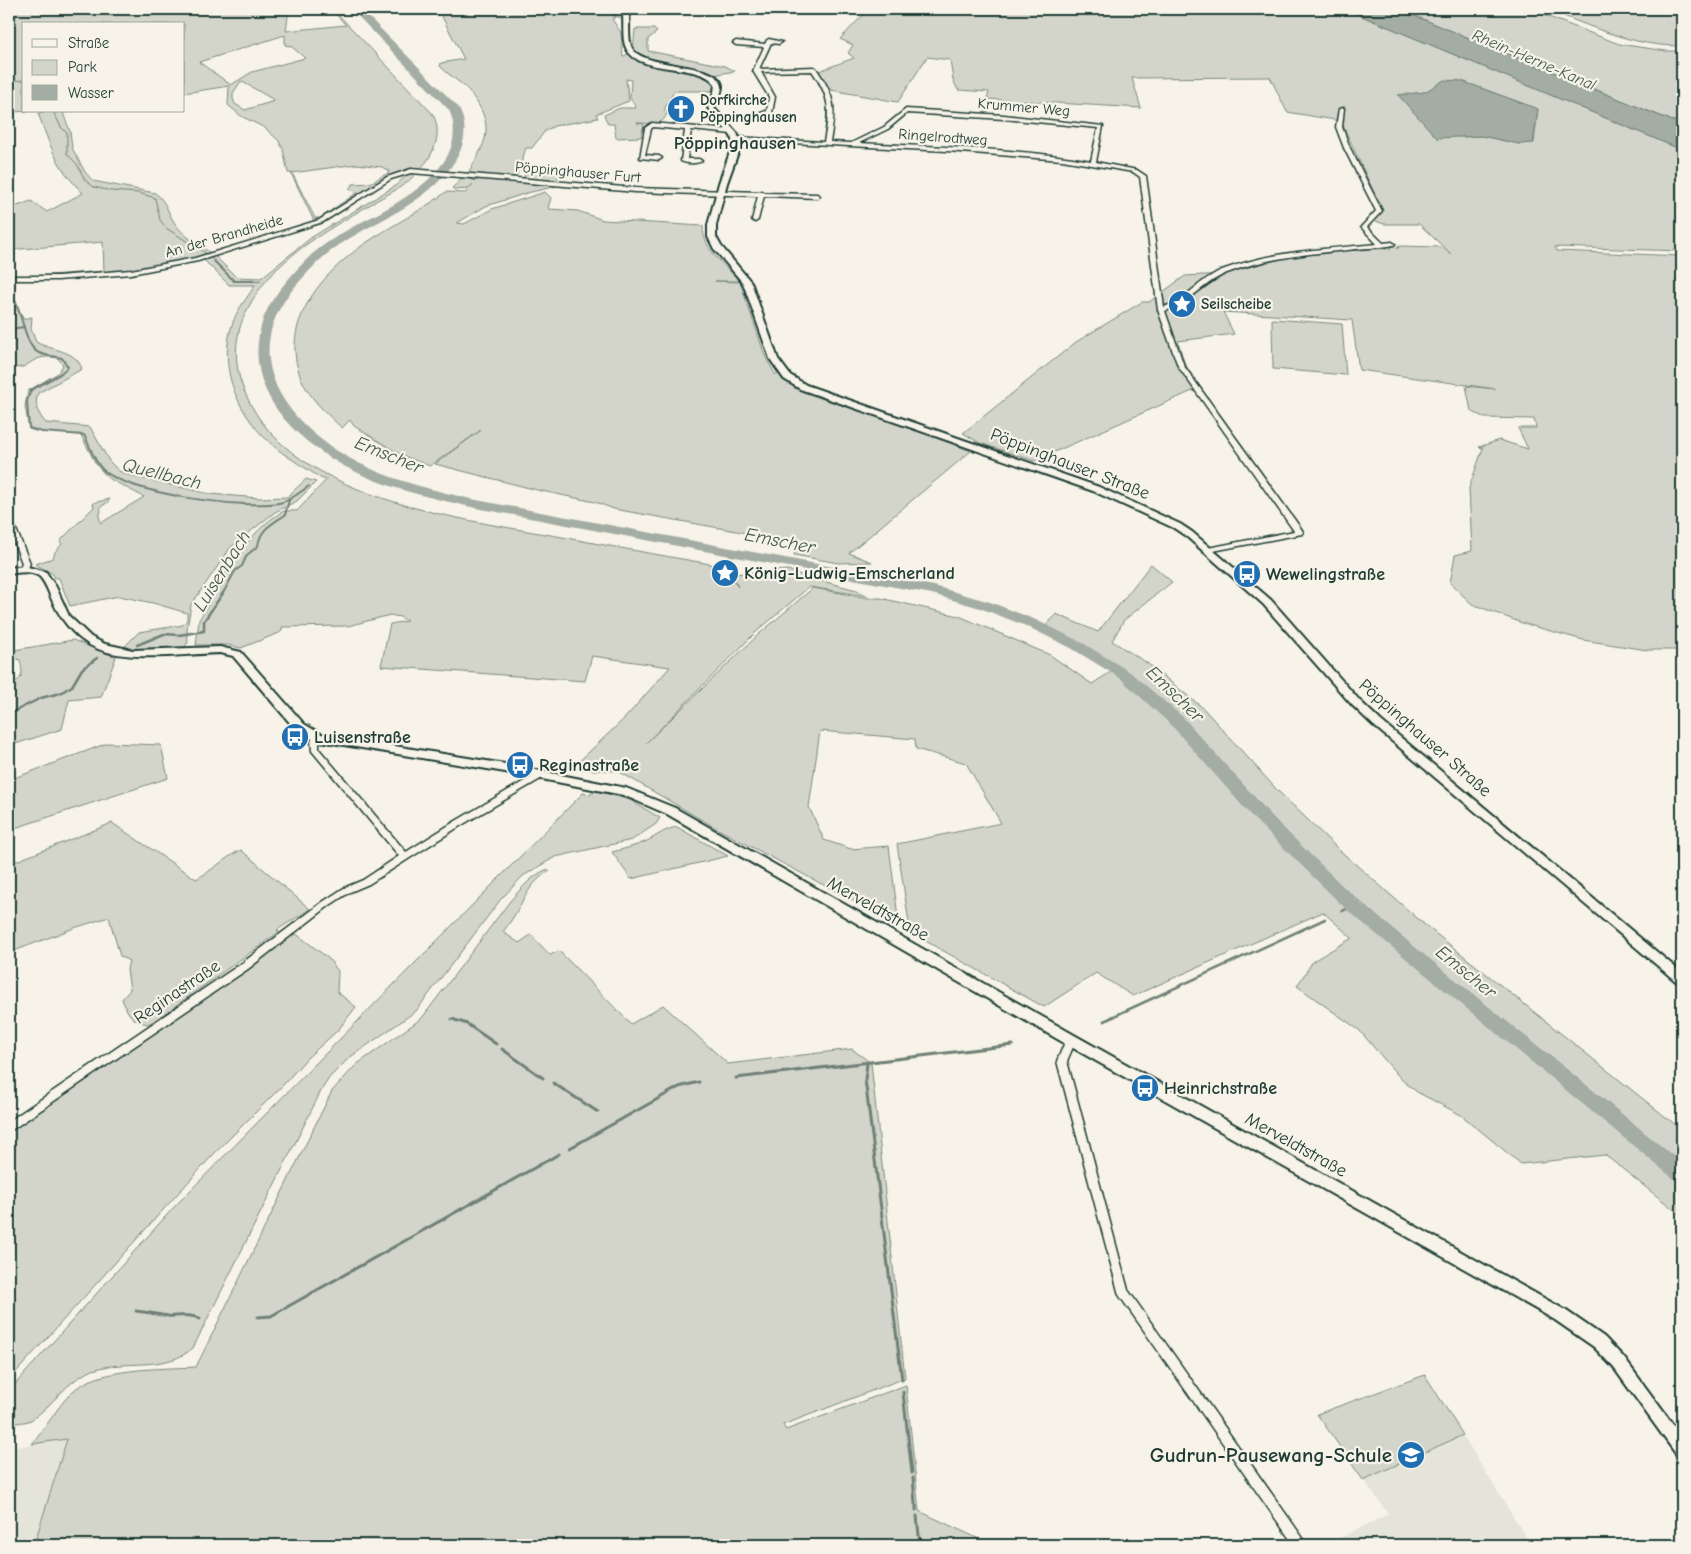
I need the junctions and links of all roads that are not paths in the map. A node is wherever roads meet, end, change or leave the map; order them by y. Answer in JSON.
{"nodes":[{"id":1,"x":625,"y":9,"type":"edge"},
{"id":2,"x":779,"y":42,"type":"dead end"},
{"id":3,"x":736,"y":43,"type":"dead end"},
{"id":4,"x":767,"y":46,"type":"junction"},
{"id":5,"x":756,"y":71,"type":"junction"},
{"id":6,"x":1342,"y":109,"type":"dead end"},
{"id":7,"x":761,"y":114,"type":"dead end"},
{"id":8,"x":688,"y":128,"type":"junction"},
{"id":9,"x":734,"y":135,"type":"junction"},
{"id":10,"x":827,"y":143,"type":"junction"},
{"id":11,"x":853,"y":144,"type":"junction"},
{"id":12,"x":659,"y":158,"type":"dead end"},
{"id":13,"x":699,"y":161,"type":"dead end"},
{"id":14,"x":1093,"y":164,"type":"junction"},
{"id":15,"x":431,"y":171,"type":"joint"},
{"id":16,"x":1144,"y":178,"type":"joint"},
{"id":17,"x":722,"y":192,"type":"junction"},
{"id":18,"x":762,"y":194,"type":"junction"},
{"id":19,"x":817,"y":196,"type":"dead end"},
{"id":20,"x":755,"y":220,"type":"dead end"},
{"id":21,"x":1392,"y":244,"type":"dead end"},
{"id":22,"x":1382,"y":245,"type":"junction"},
{"id":23,"x":21,"y":279,"type":"joint"},
{"id":24,"x":9,"y":283,"type":"edge"},
{"id":25,"x":1161,"y":310,"type":"junction"},
{"id":26,"x":9,"y":522,"type":"edge"},
{"id":27,"x":1208,"y":550,"type":"junction"},
{"id":28,"x":24,"y":569,"type":"junction"},
{"id":29,"x":9,"y":570,"type":"edge"},
{"id":30,"x":318,"y":737,"type":"junction"},
{"id":31,"x":541,"y":775,"type":"junction"},
{"id":32,"x":405,"y":857,"type":"junction"},
{"id":33,"x":1682,"y":980,"type":"edge"},
{"id":34,"x":1071,"y":1040,"type":"junction"},
{"id":35,"x":9,"y":1126,"type":"edge"},
{"id":36,"x":1682,"y":1450,"type":"edge"},
{"id":37,"x":1301,"y":1545,"type":"edge"}],
"edges":[{"from":1,"to":9,"type":"main road"},
{"from":2,"to":4,"type":"street"},
{"from":3,"to":4,"type":"street"},
{"from":4,"to":5,"type":"street"},
{"from":5,"to":7,"type":"street"},
{"from":5,"to":10,"type":"street"},
{"from":6,"to":22,"type":"street"},
{"from":8,"to":9,"type":"street"},
{"from":8,"to":12,"type":"street"},
{"from":8,"to":13,"type":"street"},
{"from":9,"to":10,"type":"street","name":"Ringelrodtweg"},
{"from":9,"to":17,"type":"main road","name":"Pöppinghauser Straße"},
{"from":10,"to":11,"type":"street","name":"Ringelrodtweg"},
{"from":11,"to":14,"type":"street","name":"Ringelrodtweg"},
{"from":11,"to":14,"type":"street","name":"Krummer Weg"},
{"from":14,"to":16,"type":"street","name":"Ringelrodtweg"},
{"from":15,"to":17,"type":"street","name":"Pöppinghauser Furt"},
{"from":15,"to":23,"type":"street","name":"An der Brandheide"},
{"from":16,"to":25,"type":"street"},
{"from":17,"to":18,"type":"street"},
{"from":17,"to":27,"type":"main road","name":"Pöppinghauser Straße"},
{"from":18,"to":19,"type":"street"},
{"from":18,"to":20,"type":"street"},
{"from":21,"to":22,"type":"street"},
{"from":22,"to":25,"type":"street"},
{"from":23,"to":24,"type":"street"},
{"from":25,"to":27,"type":"street"},
{"from":26,"to":28,"type":"street"},
{"from":27,"to":33,"type":"main road","name":"Pöppinghauser Straße"},
{"from":28,"to":29,"type":"main road","name":"Merveldtstraße"},
{"from":28,"to":30,"type":"main road","name":"Merveldtstraße"},
{"from":30,"to":31,"type":"main road","name":"Merveldtstraße"},
{"from":30,"to":32,"type":"street"},
{"from":31,"to":32,"type":"street","name":"Reginastraße"},
{"from":31,"to":34,"type":"main road","name":"Merveldtstraße"},
{"from":32,"to":35,"type":"street","name":"Reginastraße"},
{"from":34,"to":36,"type":"main road","name":"Merveldtstraße"},
{"from":34,"to":37,"type":"street"}]}
